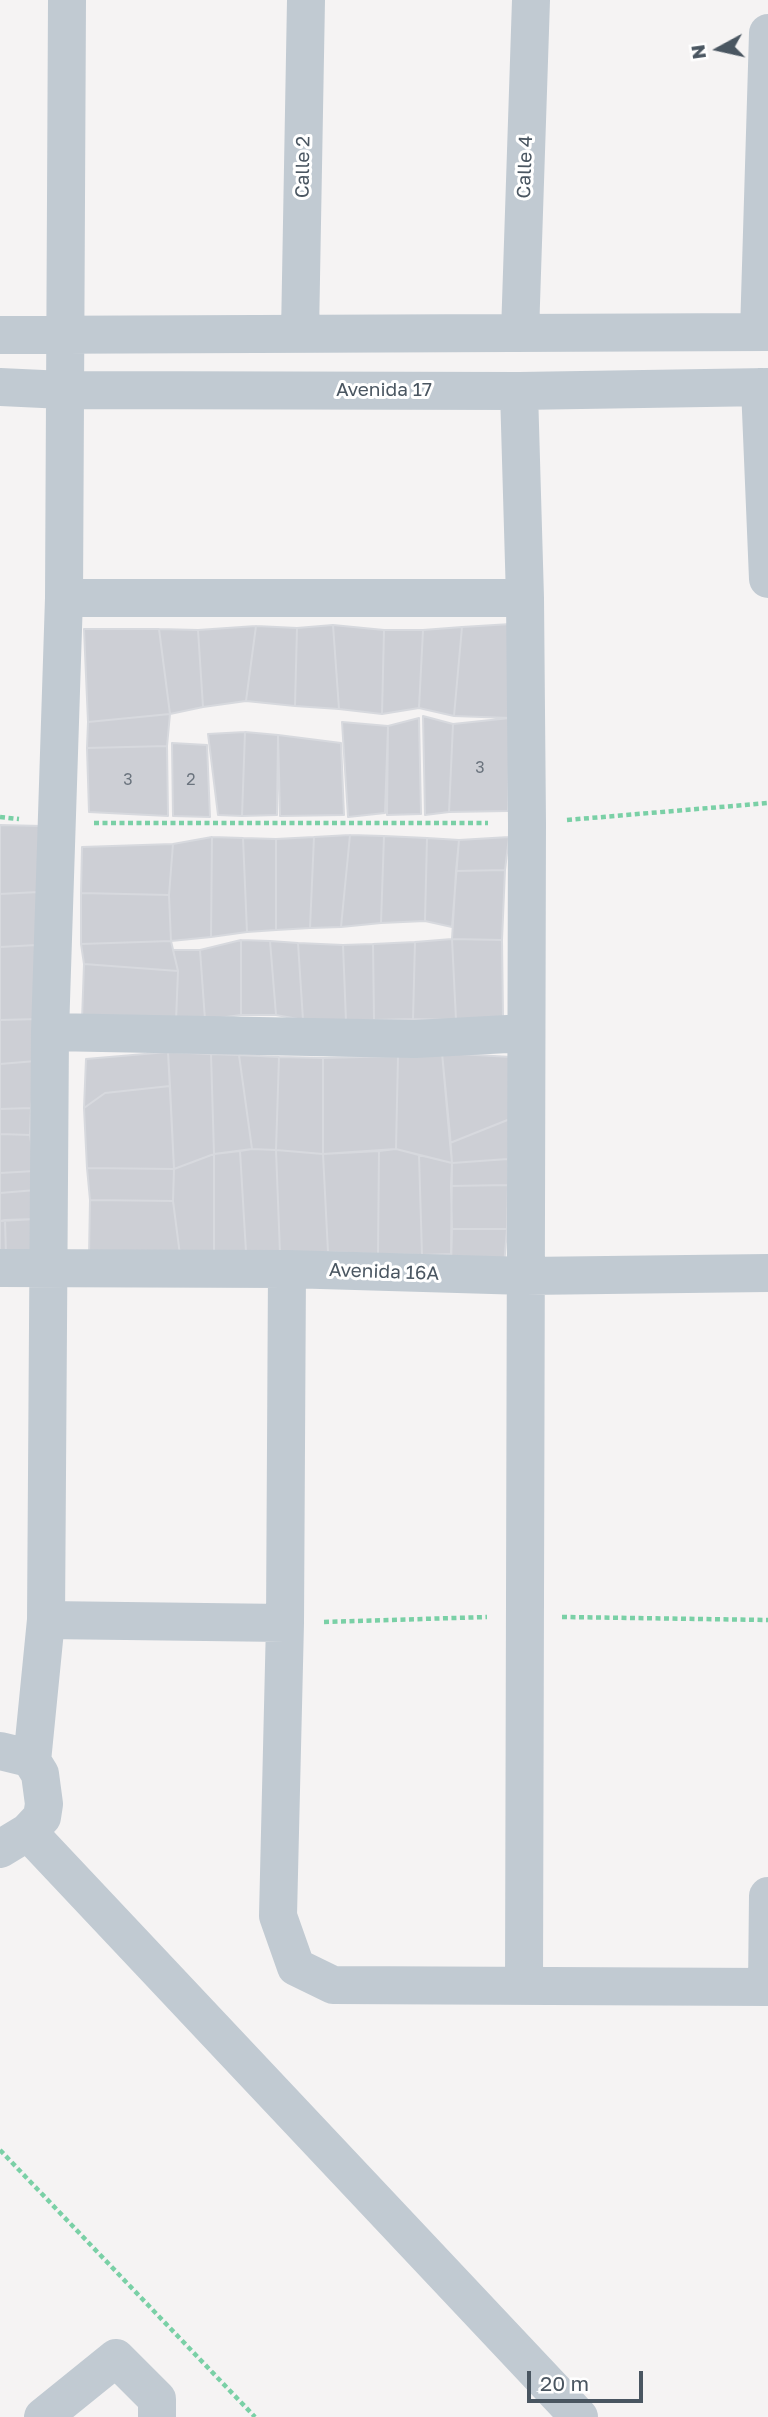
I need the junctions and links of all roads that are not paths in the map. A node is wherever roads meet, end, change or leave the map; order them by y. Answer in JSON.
{"nodes":[{"id":1,"x":67,"y":0,"type":"edge"},
{"id":2,"x":306,"y":0,"type":"edge"},
{"id":3,"x":531,"y":0,"type":"edge"},
{"id":4,"x":768,"y":33,"type":"edge"},
{"id":5,"x":764,"y":332,"type":"edge"},
{"id":6,"x":520,"y":333,"type":"junction"},
{"id":7,"x":300,"y":334,"type":"junction"},
{"id":8,"x":0,"y":335,"type":"edge"},
{"id":9,"x":64,"y":336,"type":"junction"},
{"id":10,"x":0,"y":387,"type":"edge"},
{"id":11,"x":764,"y":387,"type":"edge"},
{"id":12,"x":64,"y":390,"type":"junction"},
{"id":13,"x":519,"y":391,"type":"junction"},
{"id":14,"x":768,"y":579,"type":"edge"},
{"id":15,"x":525,"y":597,"type":"junction"},
{"id":16,"x":64,"y":598,"type":"junction"},
{"id":17,"x":50,"y":1032,"type":"junction"},
{"id":18,"x":526,"y":1033,"type":"junction"},
{"id":19,"x":0,"y":1268,"type":"edge"},
{"id":20,"x":49,"y":1268,"type":"junction"},
{"id":21,"x":287,"y":1269,"type":"junction"},
{"id":22,"x":768,"y":1273,"type":"edge"},
{"id":23,"x":526,"y":1276,"type":"junction"},
{"id":24,"x":46,"y":1620,"type":"junction"},
{"id":25,"x":285,"y":1623,"type":"junction"},
{"id":26,"x":16,"y":1756,"type":"edge"},
{"id":27,"x":14,"y":1841,"type":"edge"},
{"id":28,"x":768,"y":1896,"type":"edge"},
{"id":29,"x":524,"y":1986,"type":"junction"},
{"id":30,"x":767,"y":1987,"type":"edge"},
{"id":31,"x":43,"y":2417,"type":"edge"},
{"id":32,"x":157,"y":2417,"type":"edge"},
{"id":33,"x":579,"y":2417,"type":"edge"}],
"edges":[{"from":1,"to":9,"type":"street"},
{"from":2,"to":7,"type":"street","name":"Calle 2"},
{"from":3,"to":6,"type":"street","name":"Calle 4"},
{"from":4,"to":5,"type":"street"},
{"from":5,"to":6,"type":"street"},
{"from":6,"to":7,"type":"street"},
{"from":7,"to":9,"type":"street"},
{"from":8,"to":9,"type":"street"},
{"from":9,"to":12,"type":"street"},
{"from":10,"to":12,"type":"street","name":"Avenida 17"},
{"from":11,"to":13,"type":"street","name":"Avenida 17"},
{"from":11,"to":14,"type":"street"},
{"from":12,"to":13,"type":"street","name":"Avenida 17"},
{"from":12,"to":16,"type":"street"},
{"from":13,"to":15,"type":"street"},
{"from":15,"to":16,"type":"street"},
{"from":15,"to":18,"type":"street"},
{"from":16,"to":17,"type":"street"},
{"from":17,"to":18,"type":"street"},
{"from":17,"to":20,"type":"street"},
{"from":18,"to":23,"type":"street"},
{"from":19,"to":20,"type":"street","name":"Avenida 16A"},
{"from":20,"to":21,"type":"street","name":"Avenida 16A"},
{"from":20,"to":24,"type":"street"},
{"from":21,"to":23,"type":"street","name":"Avenida 16A"},
{"from":21,"to":25,"type":"street"},
{"from":22,"to":23,"type":"street","name":"Avenida 16A"},
{"from":23,"to":29,"type":"street"},
{"from":24,"to":25,"type":"street"},
{"from":24,"to":26,"type":"street"},
{"from":25,"to":29,"type":"street"},
{"from":26,"to":27,"type":"street"},
{"from":27,"to":33,"type":"street"},
{"from":28,"to":30,"type":"street"},
{"from":29,"to":30,"type":"street"},
{"from":31,"to":32,"type":"street"}]}
